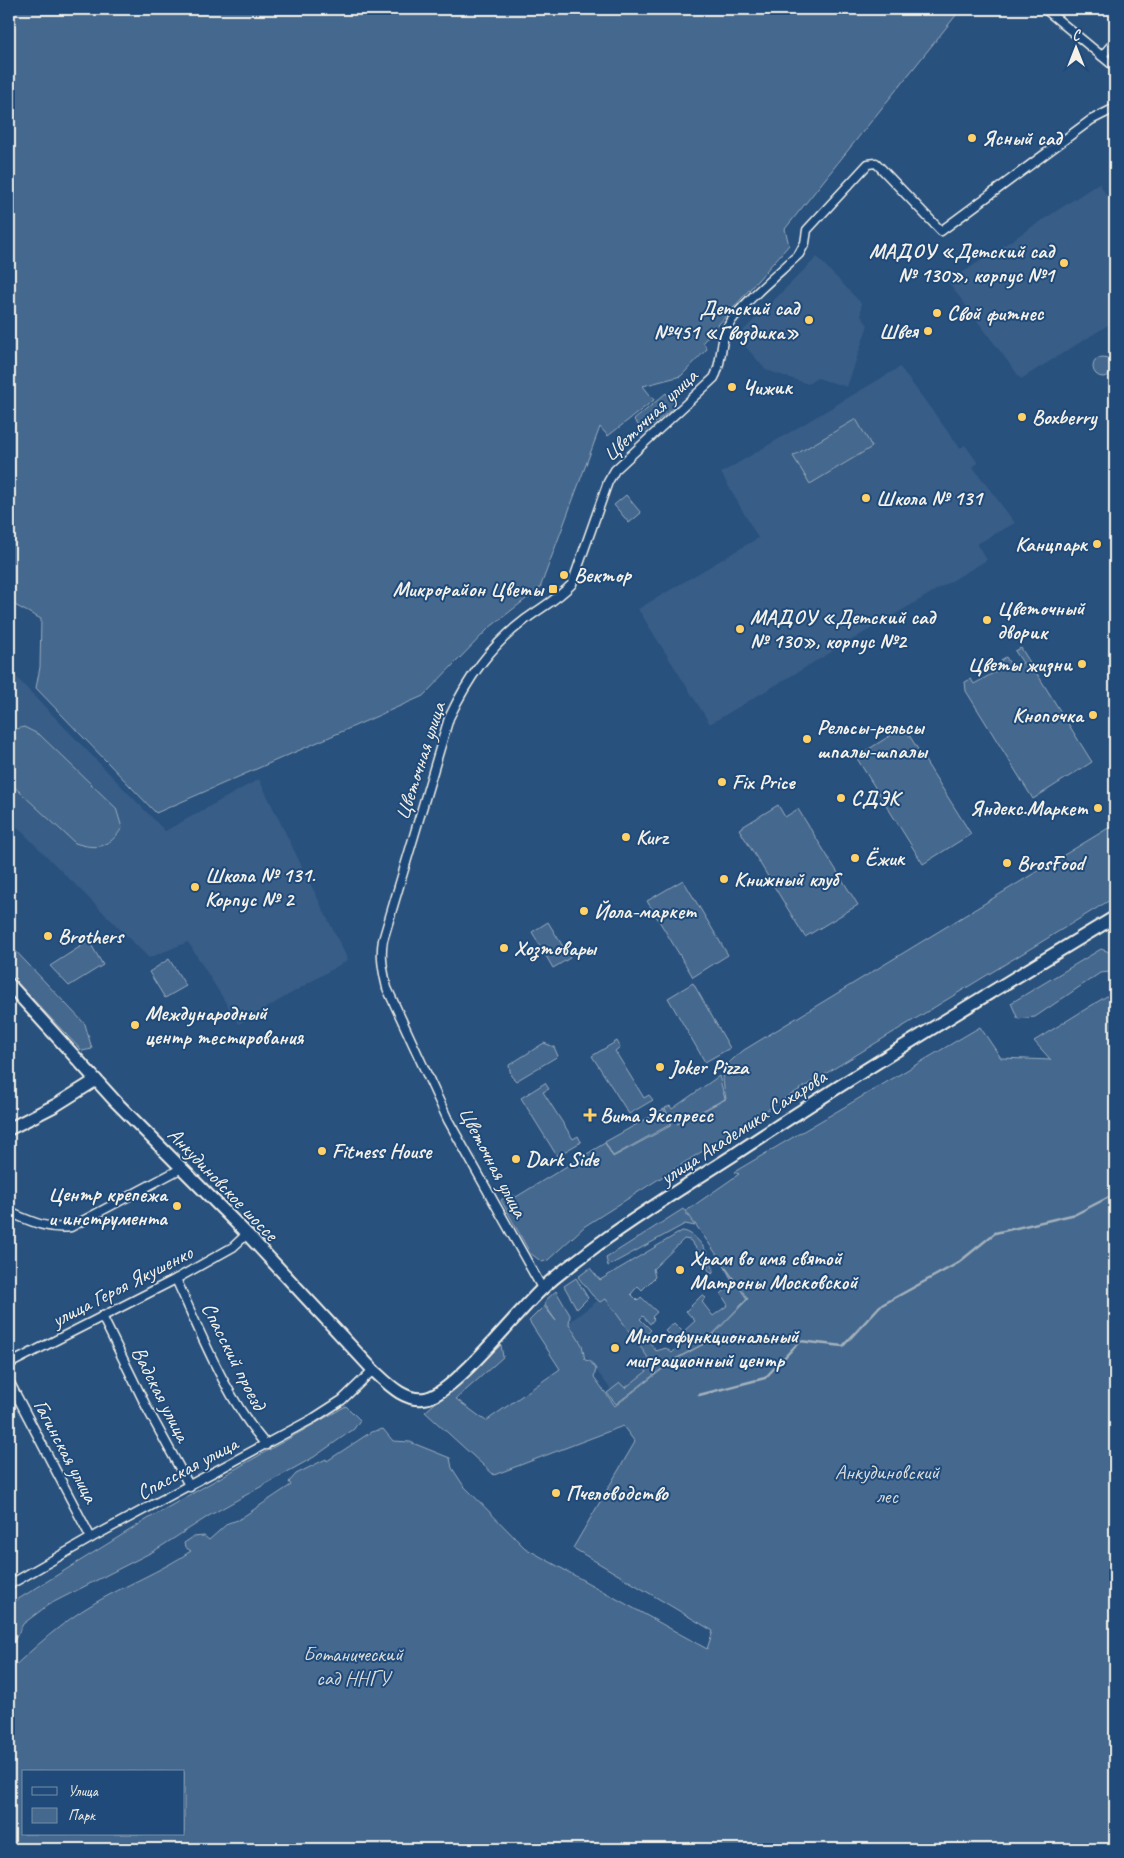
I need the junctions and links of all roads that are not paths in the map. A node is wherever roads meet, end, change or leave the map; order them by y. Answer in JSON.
{"nodes":[{"id":1,"x":1045,"y":9,"type":"edge"},
{"id":2,"x":1115,"y":40,"type":"edge"},
{"id":3,"x":1102,"y":56,"type":"junction"},
{"id":4,"x":1115,"y":67,"type":"edge"},
{"id":5,"x":1115,"y":108,"type":"edge"},
{"id":6,"x":1115,"y":917,"type":"edge"},
{"id":7,"x":9,"y":984,"type":"edge"},
{"id":8,"x":96,"y":1080,"type":"junction"},
{"id":9,"x":9,"y":1129,"type":"edge"},
{"id":10,"x":182,"y":1168,"type":"junction"},
{"id":11,"x":9,"y":1212,"type":"edge"},
{"id":12,"x":247,"y":1234,"type":"junction"},
{"id":13,"x":176,"y":1279,"type":"junction"},
{"id":14,"x":542,"y":1288,"type":"junction"},
{"id":15,"x":102,"y":1316,"type":"junction"},
{"id":16,"x":9,"y":1364,"type":"edge"},
{"id":17,"x":373,"y":1370,"type":"junction"},
{"id":18,"x":9,"y":1381,"type":"edge"},
{"id":19,"x":418,"y":1399,"type":"joint"},
{"id":20,"x":266,"y":1445,"type":"junction"},
{"id":21,"x":190,"y":1486,"type":"junction"},
{"id":22,"x":91,"y":1538,"type":"junction"},
{"id":23,"x":9,"y":1586,"type":"edge"}],
"edges":[{"from":1,"to":3,"type":"street"},
{"from":2,"to":3,"type":"street"},
{"from":3,"to":4,"type":"street"},
{"from":5,"to":14,"type":"street","name":"Цветочная улица"},
{"from":6,"to":14,"type":"main road","name":"улица Академика Сахарова"},
{"from":7,"to":8,"type":"main road","name":"Анкудиновское шоссе"},
{"from":8,"to":9,"type":"main road"},
{"from":8,"to":10,"type":"main road","name":"Анкудиновское шоссе"},
{"from":10,"to":11,"type":"street"},
{"from":10,"to":12,"type":"main road","name":"Анкудиновское шоссе"},
{"from":12,"to":13,"type":"street","name":"улица Героя Якушенко"},
{"from":12,"to":17,"type":"main road","name":"Анкудиновское шоссе"},
{"from":13,"to":15,"type":"street","name":"улица Героя Якушенко"},
{"from":13,"to":20,"type":"street","name":"Спасский проезд"},
{"from":14,"to":19,"type":"main road","name":"улица Академика Сахарова"},
{"from":15,"to":16,"type":"street","name":"улица Героя Якушенко"},
{"from":15,"to":21,"type":"street","name":"Вадская улица"},
{"from":17,"to":19,"type":"main road","name":"Анкудиновское шоссе"},
{"from":17,"to":20,"type":"street","name":"Спасская улица"},
{"from":18,"to":22,"type":"street","name":"Гагинская улица"},
{"from":20,"to":21,"type":"street","name":"Спасская улица"},
{"from":21,"to":22,"type":"street","name":"Спасская улица"},
{"from":22,"to":23,"type":"street","name":"Спасская улица"}]}
